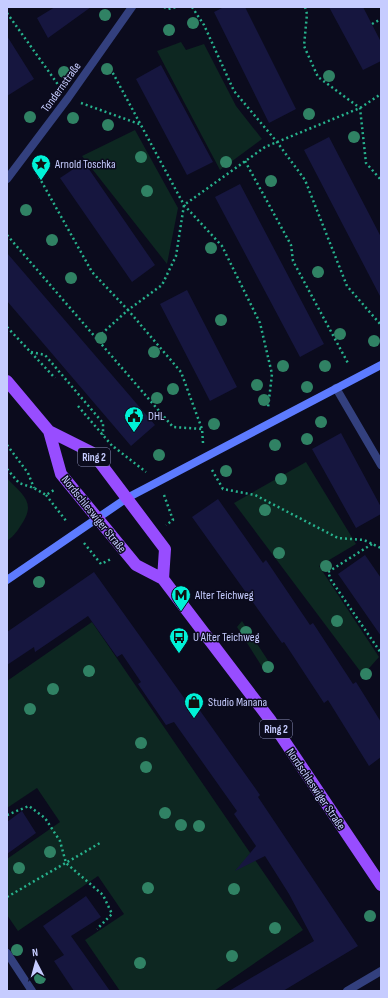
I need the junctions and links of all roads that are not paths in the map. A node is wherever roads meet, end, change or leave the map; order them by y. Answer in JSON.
{"nodes":[{"id":1,"x":132,"y":7,"type":"edge"},
{"id":2,"x":7,"y":179,"type":"edge"},
{"id":3,"x":381,"y":365,"type":"edge"},
{"id":4,"x":7,"y":381,"type":"edge"},
{"id":5,"x":336,"y":388,"type":"junction"},
{"id":6,"x":49,"y":430,"type":"junction"},
{"id":7,"x":381,"y":465,"type":"edge"},
{"id":8,"x":127,"y":498,"type":"junction"},
{"id":9,"x":97,"y":518,"type":"junction"},
{"id":10,"x":164,"y":579,"type":"junction"},
{"id":11,"x":7,"y":580,"type":"edge"},
{"id":12,"x":381,"y":885,"type":"edge"},
{"id":13,"x":7,"y":953,"type":"edge"},
{"id":14,"x":381,"y":971,"type":"edge"},
{"id":15,"x":32,"y":991,"type":"edge"},
{"id":16,"x":347,"y":991,"type":"edge"}],
"edges":[{"from":1,"to":2,"type":"street","name":"Tondernstraße"},
{"from":3,"to":5,"type":"street"},
{"from":4,"to":6,"type":"main road","name":"Nordschleswiger Straße","number":"Ring 2"},
{"from":5,"to":7,"type":"street"},
{"from":5,"to":8,"type":"street"},
{"from":6,"to":8,"type":"main road","name":"Nordschleswiger Straße","number":"Ring 2"},
{"from":6,"to":9,"type":"main road","name":"Nordschleswiger Straße","number":"Ring 2"},
{"from":8,"to":9,"type":"street"},
{"from":8,"to":10,"type":"main road","name":"Nordschleswiger Straße","number":"Ring 2"},
{"from":9,"to":10,"type":"main road","name":"Nordschleswiger Straße","number":"Ring 2"},
{"from":9,"to":11,"type":"street"},
{"from":10,"to":12,"type":"main road","name":"Nordschleswiger Straße","number":"Ring 2"},
{"from":13,"to":15,"type":"street"},
{"from":14,"to":16,"type":"street"}]}
